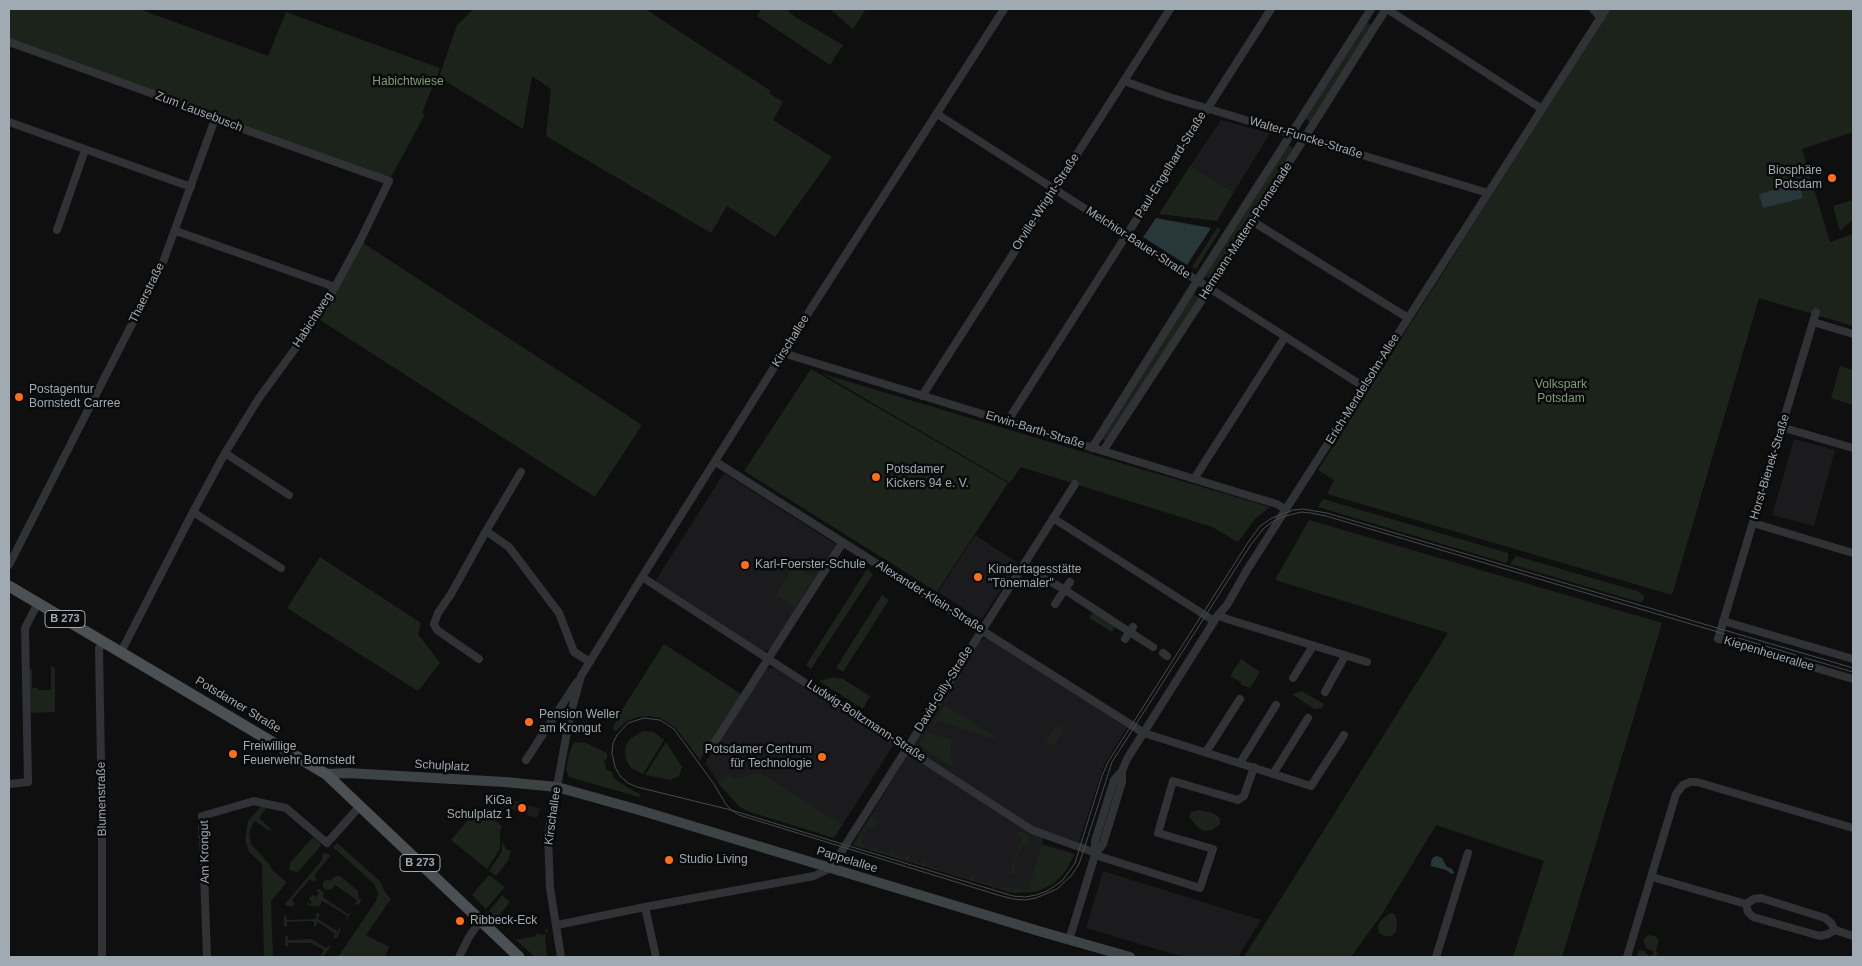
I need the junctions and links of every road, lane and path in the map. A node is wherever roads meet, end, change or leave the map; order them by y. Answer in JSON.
{"nodes":[{"id":1,"x":1004,"y":9,"type":"edge"},
{"id":2,"x":1170,"y":9,"type":"edge"},
{"id":3,"x":1271,"y":9,"type":"edge"},
{"id":4,"x":1371,"y":9,"type":"edge"},
{"id":5,"x":1386,"y":9,"type":"edge"},
{"id":6,"x":1593,"y":9,"type":"edge"},
{"id":7,"x":1606,"y":9,"type":"edge"},
{"id":8,"x":1601,"y":18,"type":"junction"},
{"id":9,"x":9,"y":42,"type":"edge"},
{"id":10,"x":1124,"y":81,"type":"junction"},
{"id":11,"x":1207,"y":108,"type":"junction"},
{"id":12,"x":1542,"y":109,"type":"junction"},
{"id":13,"x":936,"y":114,"type":"junction"},
{"id":14,"x":215,"y":119,"type":"junction"},
{"id":15,"x":10,"y":123,"type":"edge"},
{"id":16,"x":9,"y":133,"type":"edge"},
{"id":17,"x":1290,"y":134,"type":"junction"},
{"id":18,"x":1305,"y":138,"type":"junction"},
{"id":19,"x":85,"y":150,"type":"junction"},
{"id":20,"x":389,"y":181,"type":"joint"},
{"id":21,"x":191,"y":187,"type":"junction"},
{"id":22,"x":1055,"y":189,"type":"junction"},
{"id":23,"x":1488,"y":193,"type":"junction"},
{"id":24,"x":1252,"y":221,"type":"junction"},
{"id":25,"x":57,"y":230,"type":"dead end"},
{"id":26,"x":176,"y":231,"type":"junction"},
{"id":27,"x":1126,"y":235,"type":"junction"},
{"id":28,"x":1196,"y":281,"type":"junction"},
{"id":29,"x":335,"y":288,"type":"junction"},
{"id":30,"x":1209,"y":289,"type":"junction"},
{"id":31,"x":1816,"y":312,"type":"dead end"},
{"id":32,"x":1408,"y":318,"type":"junction"},
{"id":33,"x":1813,"y":322,"type":"junction"},
{"id":34,"x":1853,"y":334,"type":"edge"},
{"id":35,"x":1285,"y":337,"type":"junction"},
{"id":36,"x":783,"y":353,"type":"junction"},
{"id":37,"x":1364,"y":387,"type":"junction"},
{"id":38,"x":922,"y":396,"type":"junction"},
{"id":39,"x":1007,"y":422,"type":"junction"},
{"id":40,"x":1782,"y":427,"type":"junction"},
{"id":41,"x":1092,"y":448,"type":"junction"},
{"id":42,"x":1853,"y":448,"type":"edge"},
{"id":43,"x":1103,"y":451,"type":"junction"},
{"id":44,"x":225,"y":453,"type":"junction"},
{"id":45,"x":716,"y":462,"type":"junction"},
{"id":46,"x":521,"y":472,"type":"dead end"},
{"id":47,"x":1194,"y":479,"type":"junction"},
{"id":48,"x":1075,"y":484,"type":"dead end"},
{"id":49,"x":290,"y":495,"type":"dead end"},
{"id":50,"x":1286,"y":510,"type":"junction"},
{"id":51,"x":192,"y":512,"type":"junction"},
{"id":52,"x":1053,"y":518,"type":"junction"},
{"id":53,"x":1752,"y":523,"type":"junction"},
{"id":54,"x":486,"y":531,"type":"junction"},
{"id":55,"x":843,"y":542,"type":"junction"},
{"id":56,"x":1853,"y":553,"type":"edge"},
{"id":57,"x":9,"y":565,"type":"edge"},
{"id":58,"x":1023,"y":566,"type":"junction"},
{"id":59,"x":280,"y":568,"type":"dead end"},
{"id":60,"x":642,"y":577,"type":"junction"},
{"id":61,"x":1070,"y":582,"type":"dead end"},
{"id":62,"x":9,"y":586,"type":"edge"},
{"id":63,"x":1065,"y":590,"type":"junction"},
{"id":64,"x":38,"y":603,"type":"junction"},
{"id":65,"x":1055,"y":604,"type":"dead end"},
{"id":66,"x":1216,"y":618,"type":"junction"},
{"id":67,"x":1723,"y":621,"type":"junction"},
{"id":68,"x":982,"y":630,"type":"junction"},
{"id":69,"x":103,"y":643,"type":"junction"},
{"id":70,"x":1313,"y":646,"type":"junction"},
{"id":71,"x":1153,"y":647,"type":"dead end"},
{"id":72,"x":121,"y":652,"type":"junction"},
{"id":73,"x":1345,"y":656,"type":"junction"},
{"id":74,"x":768,"y":658,"type":"junction"},
{"id":75,"x":479,"y":659,"type":"dead end"},
{"id":76,"x":1853,"y":659,"type":"edge"},
{"id":77,"x":590,"y":662,"type":"junction"},
{"id":78,"x":1366,"y":662,"type":"dead end"},
{"id":79,"x":581,"y":676,"type":"junction"},
{"id":80,"x":1293,"y":678,"type":"dead end"},
{"id":81,"x":1853,"y":679,"type":"edge"},
{"id":82,"x":1326,"y":692,"type":"dead end"},
{"id":83,"x":1240,"y":699,"type":"dead end"},
{"id":84,"x":1276,"y":705,"type":"dead end"},
{"id":85,"x":1308,"y":718,"type":"dead end"},
{"id":86,"x":1144,"y":732,"type":"junction"},
{"id":87,"x":1344,"y":736,"type":"dead end"},
{"id":88,"x":711,"y":748,"type":"dead end"},
{"id":89,"x":907,"y":748,"type":"junction"},
{"id":90,"x":1206,"y":752,"type":"junction"},
{"id":91,"x":526,"y":760,"type":"dead end"},
{"id":92,"x":1240,"y":763,"type":"junction"},
{"id":93,"x":1254,"y":768,"type":"junction"},
{"id":94,"x":326,"y":774,"type":"junction"},
{"id":95,"x":1273,"y":774,"type":"junction"},
{"id":96,"x":9,"y":784,"type":"edge"},
{"id":97,"x":557,"y":788,"type":"junction"},
{"id":98,"x":360,"y":806,"type":"junction"},
{"id":99,"x":1853,"y":828,"type":"edge"},
{"id":100,"x":1095,"y":854,"type":"junction"},
{"id":101,"x":1468,"y":854,"type":"dead end"},
{"id":102,"x":831,"y":868,"type":"junction"},
{"id":103,"x":1652,"y":877,"type":"junction"},
{"id":104,"x":1746,"y":904,"type":"junction"},
{"id":105,"x":645,"y":907,"type":"junction"},
{"id":106,"x":481,"y":920,"type":"junction"},
{"id":107,"x":557,"y":925,"type":"junction"},
{"id":108,"x":1835,"y":930,"type":"junction"},
{"id":109,"x":1853,"y":936,"type":"edge"},
{"id":110,"x":1069,"y":940,"type":"junction"},
{"id":111,"x":102,"y":957,"type":"edge"},
{"id":112,"x":207,"y":957,"type":"edge"},
{"id":113,"x":459,"y":957,"type":"edge"},
{"id":114,"x":519,"y":957,"type":"edge"},
{"id":115,"x":561,"y":957,"type":"edge"},
{"id":116,"x":656,"y":957,"type":"edge"},
{"id":117,"x":1130,"y":957,"type":"edge"},
{"id":118,"x":1436,"y":957,"type":"edge"},
{"id":119,"x":1627,"y":957,"type":"edge"}],
"edges":[{"from":1,"to":13,"type":"street","name":"Kirschallee"},
{"from":2,"to":10,"type":"street","name":"Orville-Wright-Straße"},
{"from":3,"to":11,"type":"street","name":"Paul-Engelhard-Straße"},
{"from":4,"to":17,"type":"street","name":"Hermann-Mattern-Promenade"},
{"from":5,"to":12,"type":"street"},
{"from":5,"to":18,"type":"street","name":"Hermann-Mattern-Promenade"},
{"from":6,"to":8,"type":"street"},
{"from":7,"to":8,"type":"street","name":"Erich-Mendelsohn-Allee"},
{"from":8,"to":12,"type":"street","name":"Erich-Mendelsohn-Allee"},
{"from":9,"to":14,"type":"street","name":"Zum Lausebusch"},
{"from":10,"to":11,"type":"street","name":"Walter-Funcke-Straße"},
{"from":10,"to":22,"type":"street","name":"Orville-Wright-Straße"},
{"from":11,"to":17,"type":"street","name":"Walter-Funcke-Straße"},
{"from":11,"to":27,"type":"street","name":"Paul-Engelhard-Straße"},
{"from":12,"to":23,"type":"street","name":"Erich-Mendelsohn-Allee"},
{"from":13,"to":22,"type":"street","name":"Melchior-Bauer-Straße"},
{"from":13,"to":36,"type":"street","name":"Kirschallee"},
{"from":14,"to":20,"type":"street","name":"Zum Lausebusch"},
{"from":14,"to":21,"type":"street","name":"Thaerstraße"},
{"from":15,"to":16,"type":"street"},
{"from":15,"to":19,"type":"street"},
{"from":17,"to":18,"type":"street","name":"Walter-Funcke-Straße"},
{"from":17,"to":28,"type":"street","name":"Hermann-Mattern-Promenade"},
{"from":18,"to":23,"type":"street","name":"Walter-Funcke-Straße"},
{"from":18,"to":24,"type":"street","name":"Hermann-Mattern-Promenade"},
{"from":19,"to":21,"type":"street"},
{"from":19,"to":25,"type":"street"},
{"from":20,"to":29,"type":"street","name":"Habichtweg"},
{"from":21,"to":26,"type":"street","name":"Thaerstraße"},
{"from":22,"to":27,"type":"street","name":"Melchior-Bauer-Straße"},
{"from":22,"to":38,"type":"street","name":"Orville-Wright-Straße"},
{"from":23,"to":32,"type":"street","name":"Erich-Mendelsohn-Allee"},
{"from":24,"to":30,"type":"street","name":"Hermann-Mattern-Promenade"},
{"from":24,"to":32,"type":"street"},
{"from":26,"to":29,"type":"street"},
{"from":26,"to":57,"type":"street","name":"Thaerstraße"},
{"from":27,"to":28,"type":"street","name":"Melchior-Bauer-Straße"},
{"from":27,"to":39,"type":"street","name":"Paul-Engelhard-Straße"},
{"from":28,"to":30,"type":"street","name":"Melchior-Bauer-Straße"},
{"from":28,"to":41,"type":"street","name":"Hermann-Mattern-Promenade"},
{"from":29,"to":44,"type":"street","name":"Habichtweg"},
{"from":30,"to":35,"type":"street","name":"Melchior-Bauer-Straße"},
{"from":30,"to":43,"type":"street","name":"Hermann-Mattern-Promenade"},
{"from":31,"to":33,"type":"street","name":"Horst-Bienek-Straße"},
{"from":32,"to":37,"type":"street","name":"Erich-Mendelsohn-Allee"},
{"from":33,"to":34,"type":"street"},
{"from":33,"to":40,"type":"street","name":"Horst-Bienek-Straße"},
{"from":35,"to":37,"type":"street","name":"Melchior-Bauer-Straße"},
{"from":35,"to":47,"type":"street"},
{"from":36,"to":38,"type":"street","name":"Erwin-Barth-Straße"},
{"from":36,"to":45,"type":"street","name":"Kirschallee"},
{"from":37,"to":50,"type":"street","name":"Erich-Mendelsohn-Allee"},
{"from":38,"to":39,"type":"street","name":"Erwin-Barth-Straße"},
{"from":39,"to":41,"type":"street","name":"Erwin-Barth-Straße"},
{"from":40,"to":42,"type":"street"},
{"from":40,"to":53,"type":"street","name":"Horst-Bienek-Straße"},
{"from":41,"to":43,"type":"street","name":"Erwin-Barth-Straße"},
{"from":43,"to":47,"type":"street","name":"Erwin-Barth-Straße"},
{"from":44,"to":49,"type":"street"},
{"from":44,"to":51,"type":"street","name":"Habichtweg"},
{"from":45,"to":55,"type":"street","name":"Alexander-Klein-Straße"},
{"from":45,"to":60,"type":"street","name":"Kirschallee"},
{"from":46,"to":54,"type":"street"},
{"from":47,"to":50,"type":"street","name":"Erwin-Barth-Straße"},
{"from":48,"to":52,"type":"street","name":"David-Gilly-Straße"},
{"from":50,"to":66,"type":"street","name":"Erich-Mendelsohn-Allee"},
{"from":51,"to":59,"type":"street"},
{"from":51,"to":72,"type":"street","name":"Habichtweg"},
{"from":52,"to":58,"type":"street","name":"David-Gilly-Straße"},
{"from":52,"to":66,"type":"street"},
{"from":53,"to":56,"type":"street"},
{"from":53,"to":67,"type":"street","name":"Horst-Bienek-Straße"},
{"from":54,"to":75,"type":"street"},
{"from":54,"to":77,"type":"street"},
{"from":55,"to":68,"type":"street","name":"Alexander-Klein-Straße"},
{"from":55,"to":74,"type":"street"},
{"from":58,"to":63,"type":"street"},
{"from":58,"to":68,"type":"street","name":"David-Gilly-Straße"},
{"from":60,"to":74,"type":"street","name":"Ludwig-Boltzmann-Straße"},
{"from":60,"to":77,"type":"street","name":"Kirschallee"},
{"from":61,"to":63,"type":"street"},
{"from":62,"to":64,"type":"main road","name":"Potsdamer Straße","number":"B 273"},
{"from":63,"to":65,"type":"street"},
{"from":63,"to":71,"type":"street"},
{"from":64,"to":69,"type":"main road","name":"Potsdamer Straße","number":"B 273"},
{"from":64,"to":96,"type":"street"},
{"from":66,"to":70,"type":"street"},
{"from":66,"to":86,"type":"street","name":"Erich-Mendelsohn-Allee"},
{"from":67,"to":76,"type":"street","name":"Kiepenheuerallee"},
{"from":67,"to":81,"type":"street","name":"Kiepenheuerallee"},
{"from":68,"to":86,"type":"street","name":"Alexander-Klein-Straße"},
{"from":68,"to":89,"type":"street","name":"David-Gilly-Straße"},
{"from":69,"to":72,"type":"main road","name":"Potsdamer Straße","number":"B 273"},
{"from":69,"to":111,"type":"street","name":"Blumenstraße"},
{"from":70,"to":73,"type":"street"},
{"from":70,"to":80,"type":"street"},
{"from":72,"to":94,"type":"main road","name":"Potsdamer Straße","number":"B 273"},
{"from":73,"to":78,"type":"street"},
{"from":73,"to":82,"type":"street"},
{"from":74,"to":88,"type":"street"},
{"from":74,"to":89,"type":"street","name":"Ludwig-Boltzmann-Straße"},
{"from":77,"to":79,"type":"street","name":"Kirschallee"},
{"from":79,"to":91,"type":"street","name":"Kirschallee"},
{"from":79,"to":97,"type":"street","name":"Kirschallee"},
{"from":83,"to":90,"type":"street"},
{"from":84,"to":92,"type":"street"},
{"from":85,"to":95,"type":"street"},
{"from":86,"to":90,"type":"street","name":"Alexander-Klein-Straße"},
{"from":86,"to":100,"type":"street","name":"Erich-Mendelsohn-Allee"},
{"from":87,"to":95,"type":"street","name":"Alexander-Klein-Straße"},
{"from":89,"to":100,"type":"street","name":"Ludwig-Boltzmann-Straße"},
{"from":89,"to":102,"type":"street","name":"David-Gilly-Straße"},
{"from":90,"to":92,"type":"street","name":"Alexander-Klein-Straße"},
{"from":92,"to":93,"type":"street","name":"Alexander-Klein-Straße"},
{"from":93,"to":95,"type":"street","name":"Alexander-Klein-Straße"},
{"from":93,"to":100,"type":"street","name":"Ludwig-Boltzmann-Straße"},
{"from":94,"to":97,"type":"street","name":"Schulplatz"},
{"from":94,"to":98,"type":"main road","name":"Potsdamer Straße","number":"B 273"},
{"from":97,"to":102,"type":"street","name":"Pappelallee"},
{"from":97,"to":107,"type":"street","name":"Kirschallee"},
{"from":98,"to":106,"type":"main road","name":"Potsdamer Straße","number":"B 273"},
{"from":98,"to":112,"type":"street","name":"Am Krongut"},
{"from":99,"to":103,"type":"street"},
{"from":100,"to":110,"type":"street","name":"Erich-Mendelsohn-Allee"},
{"from":101,"to":118,"type":"street"},
{"from":102,"to":105,"type":"street"},
{"from":102,"to":110,"type":"street","name":"Pappelallee"},
{"from":103,"to":104,"type":"street"},
{"from":103,"to":119,"type":"street"},
{"from":104,"to":108,"type":"street"},
{"from":104,"to":108,"type":"street"},
{"from":105,"to":107,"type":"street"},
{"from":105,"to":116,"type":"street"},
{"from":106,"to":113,"type":"street"},
{"from":106,"to":114,"type":"main road","name":"Potsdamer Straße","number":"B 273"},
{"from":107,"to":115,"type":"street","name":"Kirschallee"},
{"from":108,"to":109,"type":"street"},
{"from":110,"to":117,"type":"street","name":"Pappelallee"}]}
